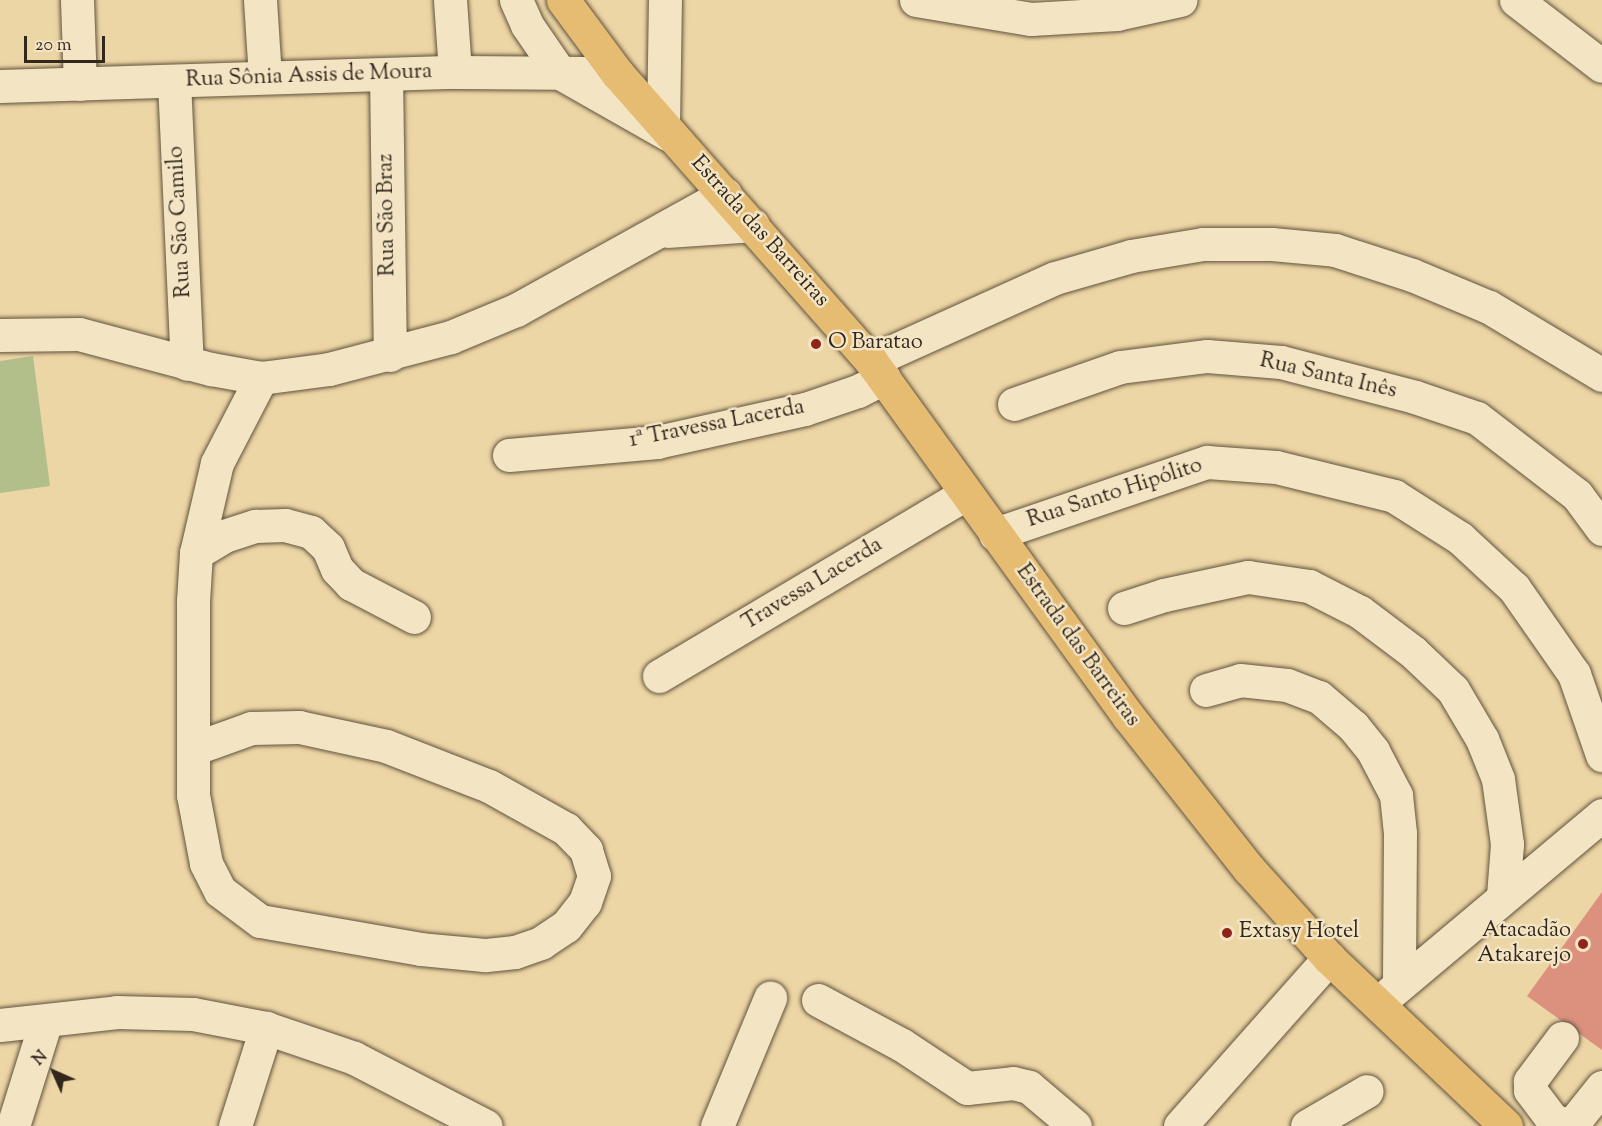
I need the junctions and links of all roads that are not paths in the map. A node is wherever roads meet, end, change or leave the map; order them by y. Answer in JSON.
{"nodes":[{"id":1,"x":77,"y":0,"type":"edge"},
{"id":2,"x":260,"y":0,"type":"edge"},
{"id":3,"x":450,"y":0,"type":"edge"},
{"id":4,"x":516,"y":0,"type":"edge"},
{"id":5,"x":563,"y":0,"type":"edge"},
{"id":6,"x":665,"y":0,"type":"edge"},
{"id":7,"x":916,"y":0,"type":"edge"},
{"id":8,"x":1180,"y":0,"type":"edge"},
{"id":9,"x":1516,"y":0,"type":"edge"},
{"id":10,"x":1602,"y":66,"type":"edge"},
{"id":11,"x":455,"y":72,"type":"junction"},
{"id":12,"x":560,"y":73,"type":"junction"},
{"id":13,"x":617,"y":73,"type":"junction"},
{"id":14,"x":386,"y":74,"type":"junction"},
{"id":15,"x":265,"y":77,"type":"junction"},
{"id":16,"x":174,"y":81,"type":"junction"},
{"id":17,"x":80,"y":84,"type":"junction"},
{"id":18,"x":0,"y":87,"type":"edge"},
{"id":19,"x":670,"y":132,"type":"junction"},
{"id":20,"x":725,"y":194,"type":"junction"},
{"id":21,"x":753,"y":225,"type":"junction"},
{"id":22,"x":660,"y":231,"type":"junction"},
{"id":23,"x":0,"y":335,"type":"edge"},
{"id":24,"x":390,"y":355,"type":"junction"},
{"id":25,"x":187,"y":364,"type":"junction"},
{"id":26,"x":877,"y":369,"type":"junction"},
{"id":27,"x":1602,"y":375,"type":"edge"},
{"id":28,"x":261,"y":378,"type":"junction"},
{"id":29,"x":1014,"y":404,"type":"dead end"},
{"id":30,"x":509,"y":454,"type":"dead end"},
{"id":31,"x":966,"y":494,"type":"junction"},
{"id":32,"x":1602,"y":529,"type":"edge"},
{"id":33,"x":995,"y":534,"type":"junction"},
{"id":34,"x":196,"y":553,"type":"junction"},
{"id":35,"x":1124,"y":608,"type":"dead end"},
{"id":36,"x":414,"y":616,"type":"dead end"},
{"id":37,"x":659,"y":676,"type":"dead end"},
{"id":38,"x":1206,"y":690,"type":"dead end"},
{"id":39,"x":193,"y":749,"type":"junction"},
{"id":40,"x":1602,"y":755,"type":"edge"},
{"id":41,"x":1602,"y":815,"type":"edge"},
{"id":42,"x":1503,"y":896,"type":"junction"},
{"id":43,"x":1329,"y":958,"type":"junction"},
{"id":44,"x":1389,"y":995,"type":"junction"},
{"id":45,"x":770,"y":998,"type":"dead end"},
{"id":46,"x":818,"y":1000,"type":"dead end"},
{"id":47,"x":46,"y":1021,"type":"junction"},
{"id":48,"x":0,"y":1025,"type":"edge"},
{"id":49,"x":266,"y":1028,"type":"junction"},
{"id":50,"x":1562,"y":1038,"type":"dead end"},
{"id":51,"x":1602,"y":1087,"type":"edge"},
{"id":52,"x":1367,"y":1091,"type":"dead end"},
{"id":53,"x":13,"y":1126,"type":"edge"},
{"id":54,"x":235,"y":1126,"type":"edge"},
{"id":55,"x":486,"y":1126,"type":"edge"},
{"id":56,"x":717,"y":1126,"type":"edge"},
{"id":57,"x":1075,"y":1126,"type":"edge"},
{"id":58,"x":1180,"y":1126,"type":"edge"},
{"id":59,"x":1307,"y":1126,"type":"edge"},
{"id":60,"x":1506,"y":1126,"type":"edge"}],
"edges":[{"from":1,"to":17,"type":"street"},
{"from":2,"to":15,"type":"street"},
{"from":3,"to":11,"type":"street"},
{"from":4,"to":12,"type":"street","name":"Estrada das Barreiras"},
{"from":5,"to":13,"type":"main road","name":"Estrada das Barreiras"},
{"from":6,"to":19,"type":"street"},
{"from":7,"to":8,"type":"street"},
{"from":9,"to":10,"type":"street"},
{"from":11,"to":12,"type":"street","name":"Rua Sônia Assis de Moura"},
{"from":11,"to":14,"type":"street","name":"Rua Sônia Assis de Moura"},
{"from":12,"to":13,"type":"street","name":"Rua Sônia Assis de Moura"},
{"from":12,"to":19,"type":"street","name":"Estrada das Barreiras"},
{"from":13,"to":19,"type":"main road","name":"Estrada das Barreiras"},
{"from":14,"to":15,"type":"street","name":"Rua Sônia Assis de Moura"},
{"from":14,"to":24,"type":"street","name":"Rua São Braz"},
{"from":15,"to":16,"type":"street","name":"Rua Sônia Assis de Moura"},
{"from":16,"to":17,"type":"street","name":"Rua Sônia Assis de Moura"},
{"from":16,"to":25,"type":"street","name":"Rua São Camilo"},
{"from":17,"to":18,"type":"street","name":"Rua Sônia Assis de Moura"},
{"from":19,"to":20,"type":"main road","name":"Estrada das Barreiras"},
{"from":20,"to":21,"type":"main road","name":"Estrada das Barreiras"},
{"from":20,"to":22,"type":"street"},
{"from":21,"to":22,"type":"street"},
{"from":21,"to":26,"type":"main road","name":"Estrada das Barreiras"},
{"from":22,"to":24,"type":"street"},
{"from":23,"to":25,"type":"street"},
{"from":24,"to":28,"type":"street"},
{"from":25,"to":28,"type":"street"},
{"from":26,"to":27,"type":"street","name":"1ª Travessa Lacerda"},
{"from":26,"to":30,"type":"street","name":"1ª Travessa Lacerda"},
{"from":26,"to":31,"type":"main road","name":"Estrada das Barreiras"},
{"from":28,"to":34,"type":"street"},
{"from":29,"to":32,"type":"street","name":"Rua Santa Inês"},
{"from":31,"to":33,"type":"main road","name":"Estrada das Barreiras"},
{"from":31,"to":37,"type":"street","name":"Travessa Lacerda"},
{"from":33,"to":40,"type":"street","name":"Rua Santo Hipólito"},
{"from":33,"to":43,"type":"main road","name":"Estrada das Barreiras"},
{"from":34,"to":36,"type":"street"},
{"from":34,"to":39,"type":"street"},
{"from":35,"to":42,"type":"street"},
{"from":38,"to":44,"type":"street"},
{"from":39,"to":39,"type":"street"},
{"from":41,"to":42,"type":"street"},
{"from":42,"to":44,"type":"street"},
{"from":43,"to":44,"type":"main road","name":"Estrada das Barreiras"},
{"from":43,"to":58,"type":"street"},
{"from":44,"to":60,"type":"main road","name":"Estrada das Barreiras"},
{"from":45,"to":56,"type":"street"},
{"from":46,"to":57,"type":"street"},
{"from":47,"to":48,"type":"street"},
{"from":47,"to":49,"type":"street"},
{"from":47,"to":53,"type":"street"},
{"from":49,"to":54,"type":"street"},
{"from":49,"to":55,"type":"street"},
{"from":50,"to":51,"type":"street"},
{"from":52,"to":59,"type":"street"}]}
